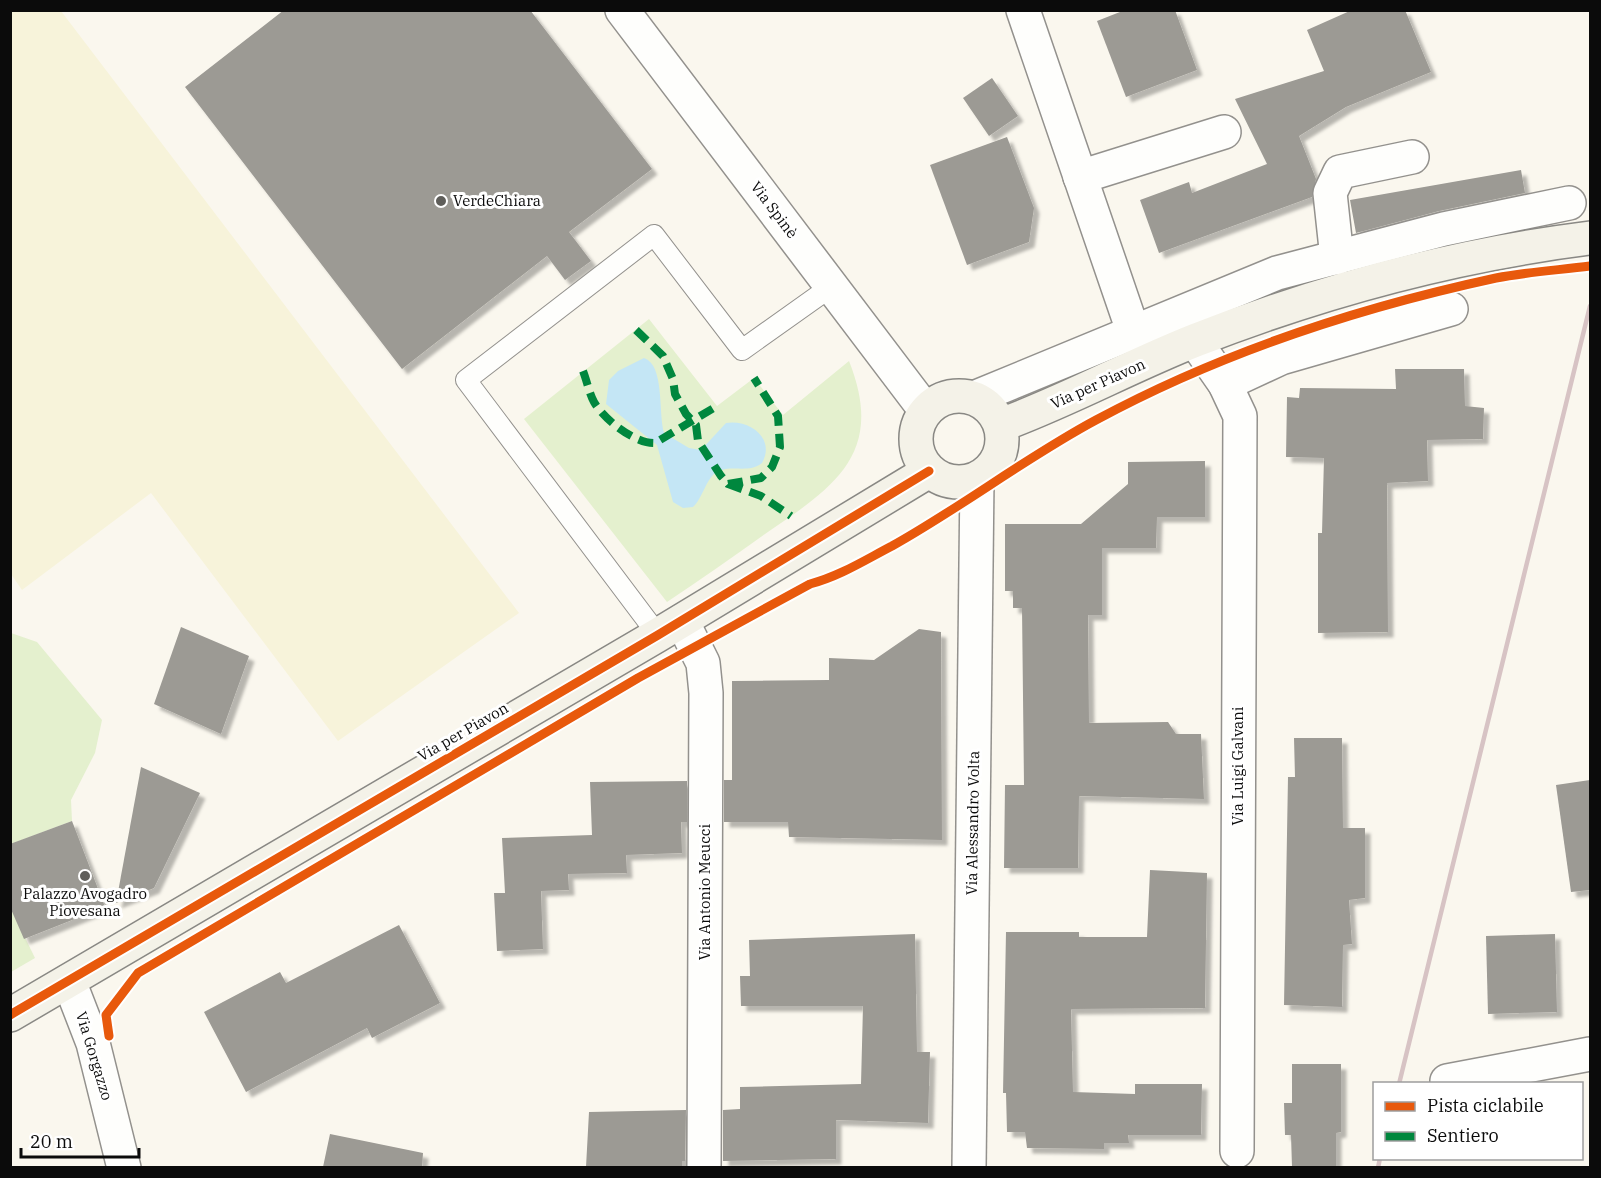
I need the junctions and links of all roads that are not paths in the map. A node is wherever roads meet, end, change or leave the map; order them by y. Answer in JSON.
{"nodes":[{"id":1,"x":622,"y":10,"type":"edge"},
{"id":2,"x":1023,"y":10,"type":"edge"},
{"id":3,"x":1224,"y":132,"type":"dead end"},
{"id":4,"x":1412,"y":157,"type":"dead end"},
{"id":5,"x":1080,"y":177,"type":"junction"},
{"id":6,"x":1569,"y":203,"type":"dead end"},
{"id":7,"x":1590,"y":238,"type":"edge"},
{"id":8,"x":1337,"y":258,"type":"junction"},
{"id":9,"x":832,"y":286,"type":"junction"},
{"id":10,"x":1451,"y":309,"type":"dead end"},
{"id":11,"x":1133,"y":331,"type":"junction"},
{"id":12,"x":1195,"y":341,"type":"junction"},
{"id":13,"x":1225,"y":384,"type":"junction"},
{"id":14,"x":974,"y":398,"type":"junction"},
{"id":15,"x":926,"y":411,"type":"junction"},
{"id":16,"x":1000,"y":425,"type":"junction"},
{"id":17,"x":929,"y":471,"type":"junction"},
{"id":18,"x":977,"y":479,"type":"junction"},
{"id":19,"x":670,"y":628,"type":"junction"},
{"id":20,"x":69,"y":981,"type":"junction"},
{"id":21,"x":10,"y":1016,"type":"edge"},
{"id":22,"x":1590,"y":1054,"type":"edge"},
{"id":23,"x":1447,"y":1081,"type":"dead end"},
{"id":24,"x":1237,"y":1151,"type":"dead end"},
{"id":25,"x":124,"y":1167,"type":"edge"},
{"id":26,"x":704,"y":1167,"type":"edge"},
{"id":27,"x":969,"y":1167,"type":"edge"}],
"edges":[{"from":1,"to":9,"type":"street","name":"Via Spinè"},
{"from":2,"to":5,"type":"street"},
{"from":3,"to":5,"type":"street"},
{"from":4,"to":8,"type":"street"},
{"from":5,"to":11,"type":"street"},
{"from":6,"to":8,"type":"street"},
{"from":7,"to":12,"type":"street","name":"Via per Piavon"},
{"from":8,"to":11,"type":"street"},
{"from":9,"to":15,"type":"street","name":"Via Spinè"},
{"from":9,"to":19,"type":"lane"},
{"from":10,"to":13,"type":"street"},
{"from":11,"to":14,"type":"street"},
{"from":12,"to":13,"type":"street","name":"Via Luigi Galvani"},
{"from":12,"to":16,"type":"street","name":"Via per Piavon"},
{"from":13,"to":24,"type":"street","name":"Via Luigi Galvani"},
{"from":14,"to":15,"type":"street"},
{"from":14,"to":16,"type":"street"},
{"from":15,"to":17,"type":"street"},
{"from":16,"to":18,"type":"street"},
{"from":17,"to":18,"type":"street"},
{"from":17,"to":19,"type":"street","name":"Via per Piavon"},
{"from":18,"to":27,"type":"street","name":"Via Alessandro Volta"},
{"from":19,"to":20,"type":"street","name":"Via per Piavon"},
{"from":19,"to":26,"type":"street","name":"Via Antonio Meucci"},
{"from":20,"to":21,"type":"street","name":"Via per Piavon"},
{"from":20,"to":25,"type":"street","name":"Via Gorgazzo"},
{"from":22,"to":23,"type":"street"}]}
